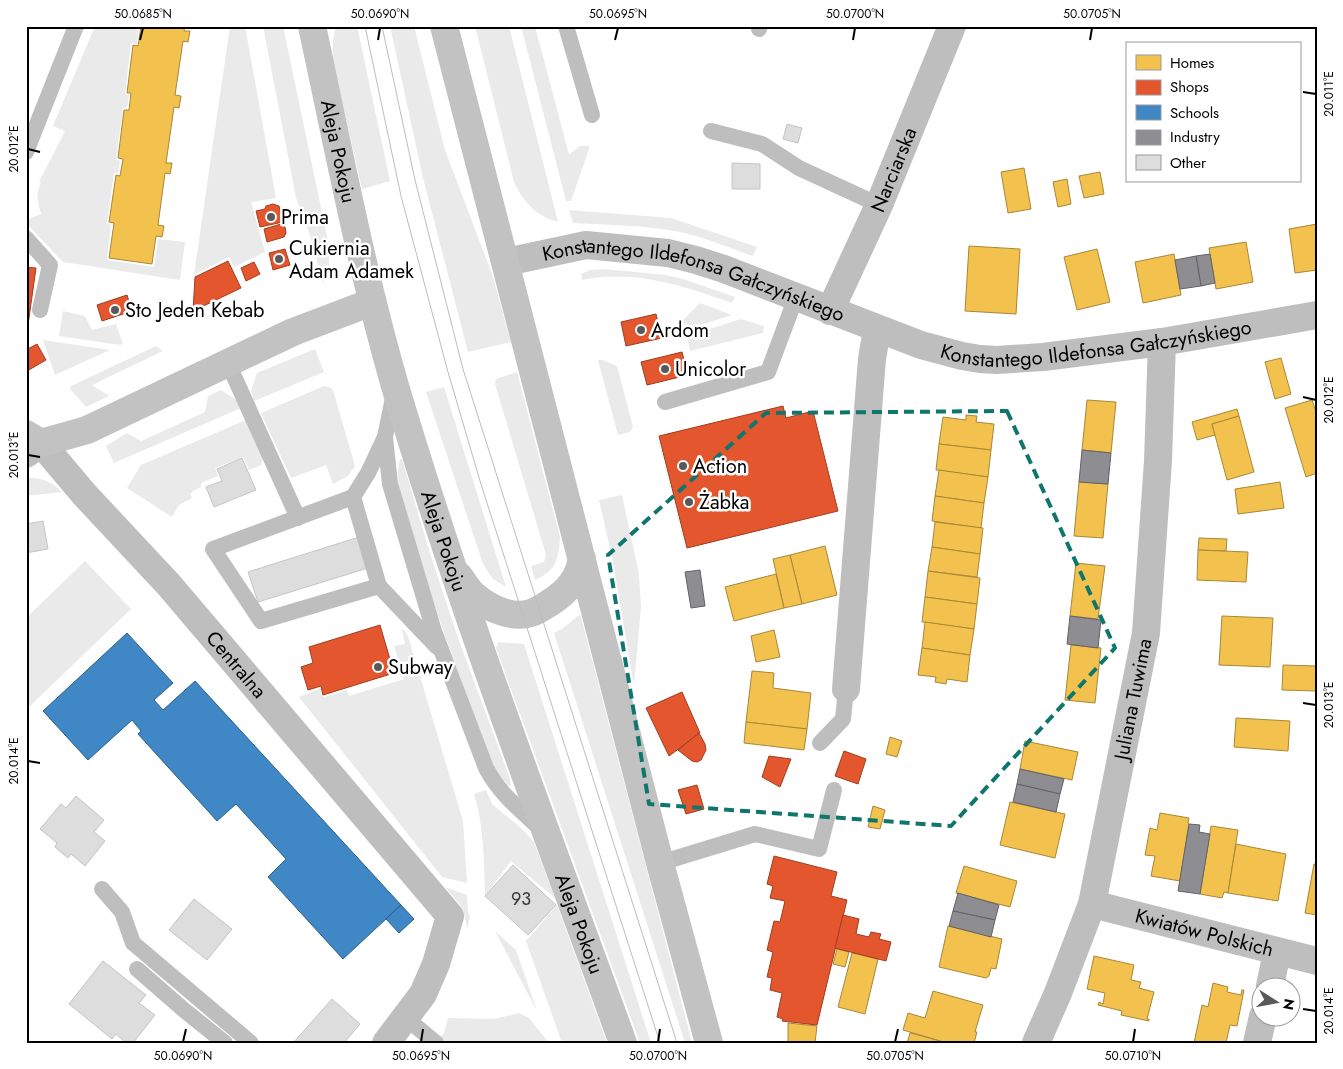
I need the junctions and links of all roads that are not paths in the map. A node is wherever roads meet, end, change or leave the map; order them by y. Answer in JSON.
{"nodes":[{"id":1,"x":76,"y":26,"type":"edge"},
{"id":2,"x":312,"y":26,"type":"edge"},
{"id":3,"x":444,"y":26,"type":"edge"},
{"id":4,"x":566,"y":26,"type":"edge"},
{"id":5,"x":952,"y":26,"type":"edge"},
{"id":6,"x":592,"y":114,"type":"dead end"},
{"id":7,"x":711,"y":130,"type":"dead end"},
{"id":8,"x":26,"y":152,"type":"edge"},
{"id":9,"x":879,"y":205,"type":"junction"},
{"id":10,"x":26,"y":238,"type":"edge"},
{"id":11,"x":506,"y":262,"type":"junction"},
{"id":12,"x":796,"y":297,"type":"junction"},
{"id":13,"x":372,"y":302,"type":"junction"},
{"id":14,"x":40,"y":310,"type":"dead end"},
{"id":15,"x":830,"y":311,"type":"junction"},
{"id":16,"x":1317,"y":315,"type":"edge"},
{"id":17,"x":877,"y":329,"type":"junction"},
{"id":18,"x":1162,"y":342,"type":"junction"},
{"id":19,"x":228,"y":363,"type":"junction"},
{"id":20,"x":395,"y":386,"type":"junction"},
{"id":21,"x":665,"y":402,"type":"dead end"},
{"id":22,"x":385,"y":437,"type":"junction"},
{"id":23,"x":31,"y":444,"type":"edge"},
{"id":24,"x":353,"y":497,"type":"junction"},
{"id":25,"x":298,"y":518,"type":"junction"},
{"id":26,"x":582,"y":559,"type":"junction"},
{"id":27,"x":452,"y":567,"type":"junction"},
{"id":28,"x":378,"y":586,"type":"junction"},
{"id":29,"x":443,"y":654,"type":"junction"},
{"id":30,"x":846,"y":689,"type":"joint"},
{"id":31,"x":820,"y":743,"type":"dead end"},
{"id":32,"x":834,"y":790,"type":"dead end"},
{"id":33,"x":547,"y":834,"type":"junction"},
{"id":34,"x":660,"y":863,"type":"junction"},
{"id":35,"x":102,"y":889,"type":"dead end"},
{"id":36,"x":1092,"y":904,"type":"junction"},
{"id":37,"x":1278,"y":952,"type":"junction"},
{"id":38,"x":1317,"y":961,"type":"edge"},
{"id":39,"x":137,"y":969,"type":"dead end"},
{"id":40,"x":1272,"y":976,"type":"edge"},
{"id":41,"x":406,"y":1018,"type":"junction"},
{"id":42,"x":1261,"y":1026,"type":"edge"},
{"id":43,"x":225,"y":1043,"type":"edge"},
{"id":44,"x":251,"y":1043,"type":"edge"},
{"id":45,"x":386,"y":1043,"type":"edge"},
{"id":46,"x":436,"y":1043,"type":"edge"},
{"id":47,"x":623,"y":1043,"type":"edge"},
{"id":48,"x":709,"y":1043,"type":"edge"},
{"id":49,"x":1036,"y":1043,"type":"edge"},
{"id":50,"x":1257,"y":1043,"type":"edge"}],
"edges":[{"from":1,"to":8,"type":"lane"},
{"from":2,"to":13,"type":"main road","name":"Aleja Pokoju"},
{"from":3,"to":11,"type":"main road"},
{"from":4,"to":6,"type":"lane"},
{"from":5,"to":9,"type":"street","name":"Narciarska"},
{"from":7,"to":9,"type":"lane"},
{"from":9,"to":15,"type":"street","name":"Narciarska"},
{"from":10,"to":14,"type":"lane"},
{"from":11,"to":12,"type":"street","name":"Konstantego Ildefonsa Gałczyńskiego"},
{"from":11,"to":26,"type":"main road"},
{"from":12,"to":15,"type":"street","name":"Konstantego Ildefonsa Gałczyńskiego"},
{"from":12,"to":21,"type":"lane"},
{"from":13,"to":19,"type":"main road","name":"Centralna"},
{"from":13,"to":20,"type":"main road","name":"Aleja Pokoju"},
{"from":15,"to":17,"type":"street","name":"Konstantego Ildefonsa Gałczyńskiego"},
{"from":16,"to":18,"type":"street","name":"Konstantego Ildefonsa Gałczyńskiego"},
{"from":17,"to":18,"type":"street","name":"Konstantego Ildefonsa Gałczyńskiego"},
{"from":17,"to":30,"type":"street"},
{"from":18,"to":36,"type":"street","name":"Juliana Tuwima"},
{"from":19,"to":23,"type":"main road","name":"Centralna"},
{"from":19,"to":25,"type":"lane"},
{"from":20,"to":22,"type":"lane"},
{"from":20,"to":27,"type":"main road","name":"Aleja Pokoju"},
{"from":22,"to":24,"type":"lane"},
{"from":22,"to":29,"type":"lane"},
{"from":23,"to":41,"type":"street","name":"Centralna"},
{"from":24,"to":25,"type":"lane"},
{"from":24,"to":28,"type":"lane"},
{"from":25,"to":28,"type":"lane"},
{"from":26,"to":27,"type":"main road"},
{"from":26,"to":34,"type":"main road"},
{"from":27,"to":33,"type":"main road","name":"Aleja Pokoju"},
{"from":28,"to":29,"type":"lane"},
{"from":29,"to":33,"type":"lane"},
{"from":30,"to":31,"type":"lane"},
{"from":32,"to":34,"type":"lane"},
{"from":33,"to":47,"type":"main road","name":"Aleja Pokoju"},
{"from":34,"to":48,"type":"main road"},
{"from":35,"to":44,"type":"lane"},
{"from":36,"to":37,"type":"street","name":"Kwiatów Polskich"},
{"from":36,"to":49,"type":"street","name":"Juliana Tuwima"},
{"from":37,"to":38,"type":"street","name":"Kwiatów Polskich"},
{"from":37,"to":40,"type":"street"},
{"from":39,"to":43,"type":"lane"},
{"from":41,"to":45,"type":"street"},
{"from":41,"to":46,"type":"lane"},
{"from":42,"to":50,"type":"street"}]}
